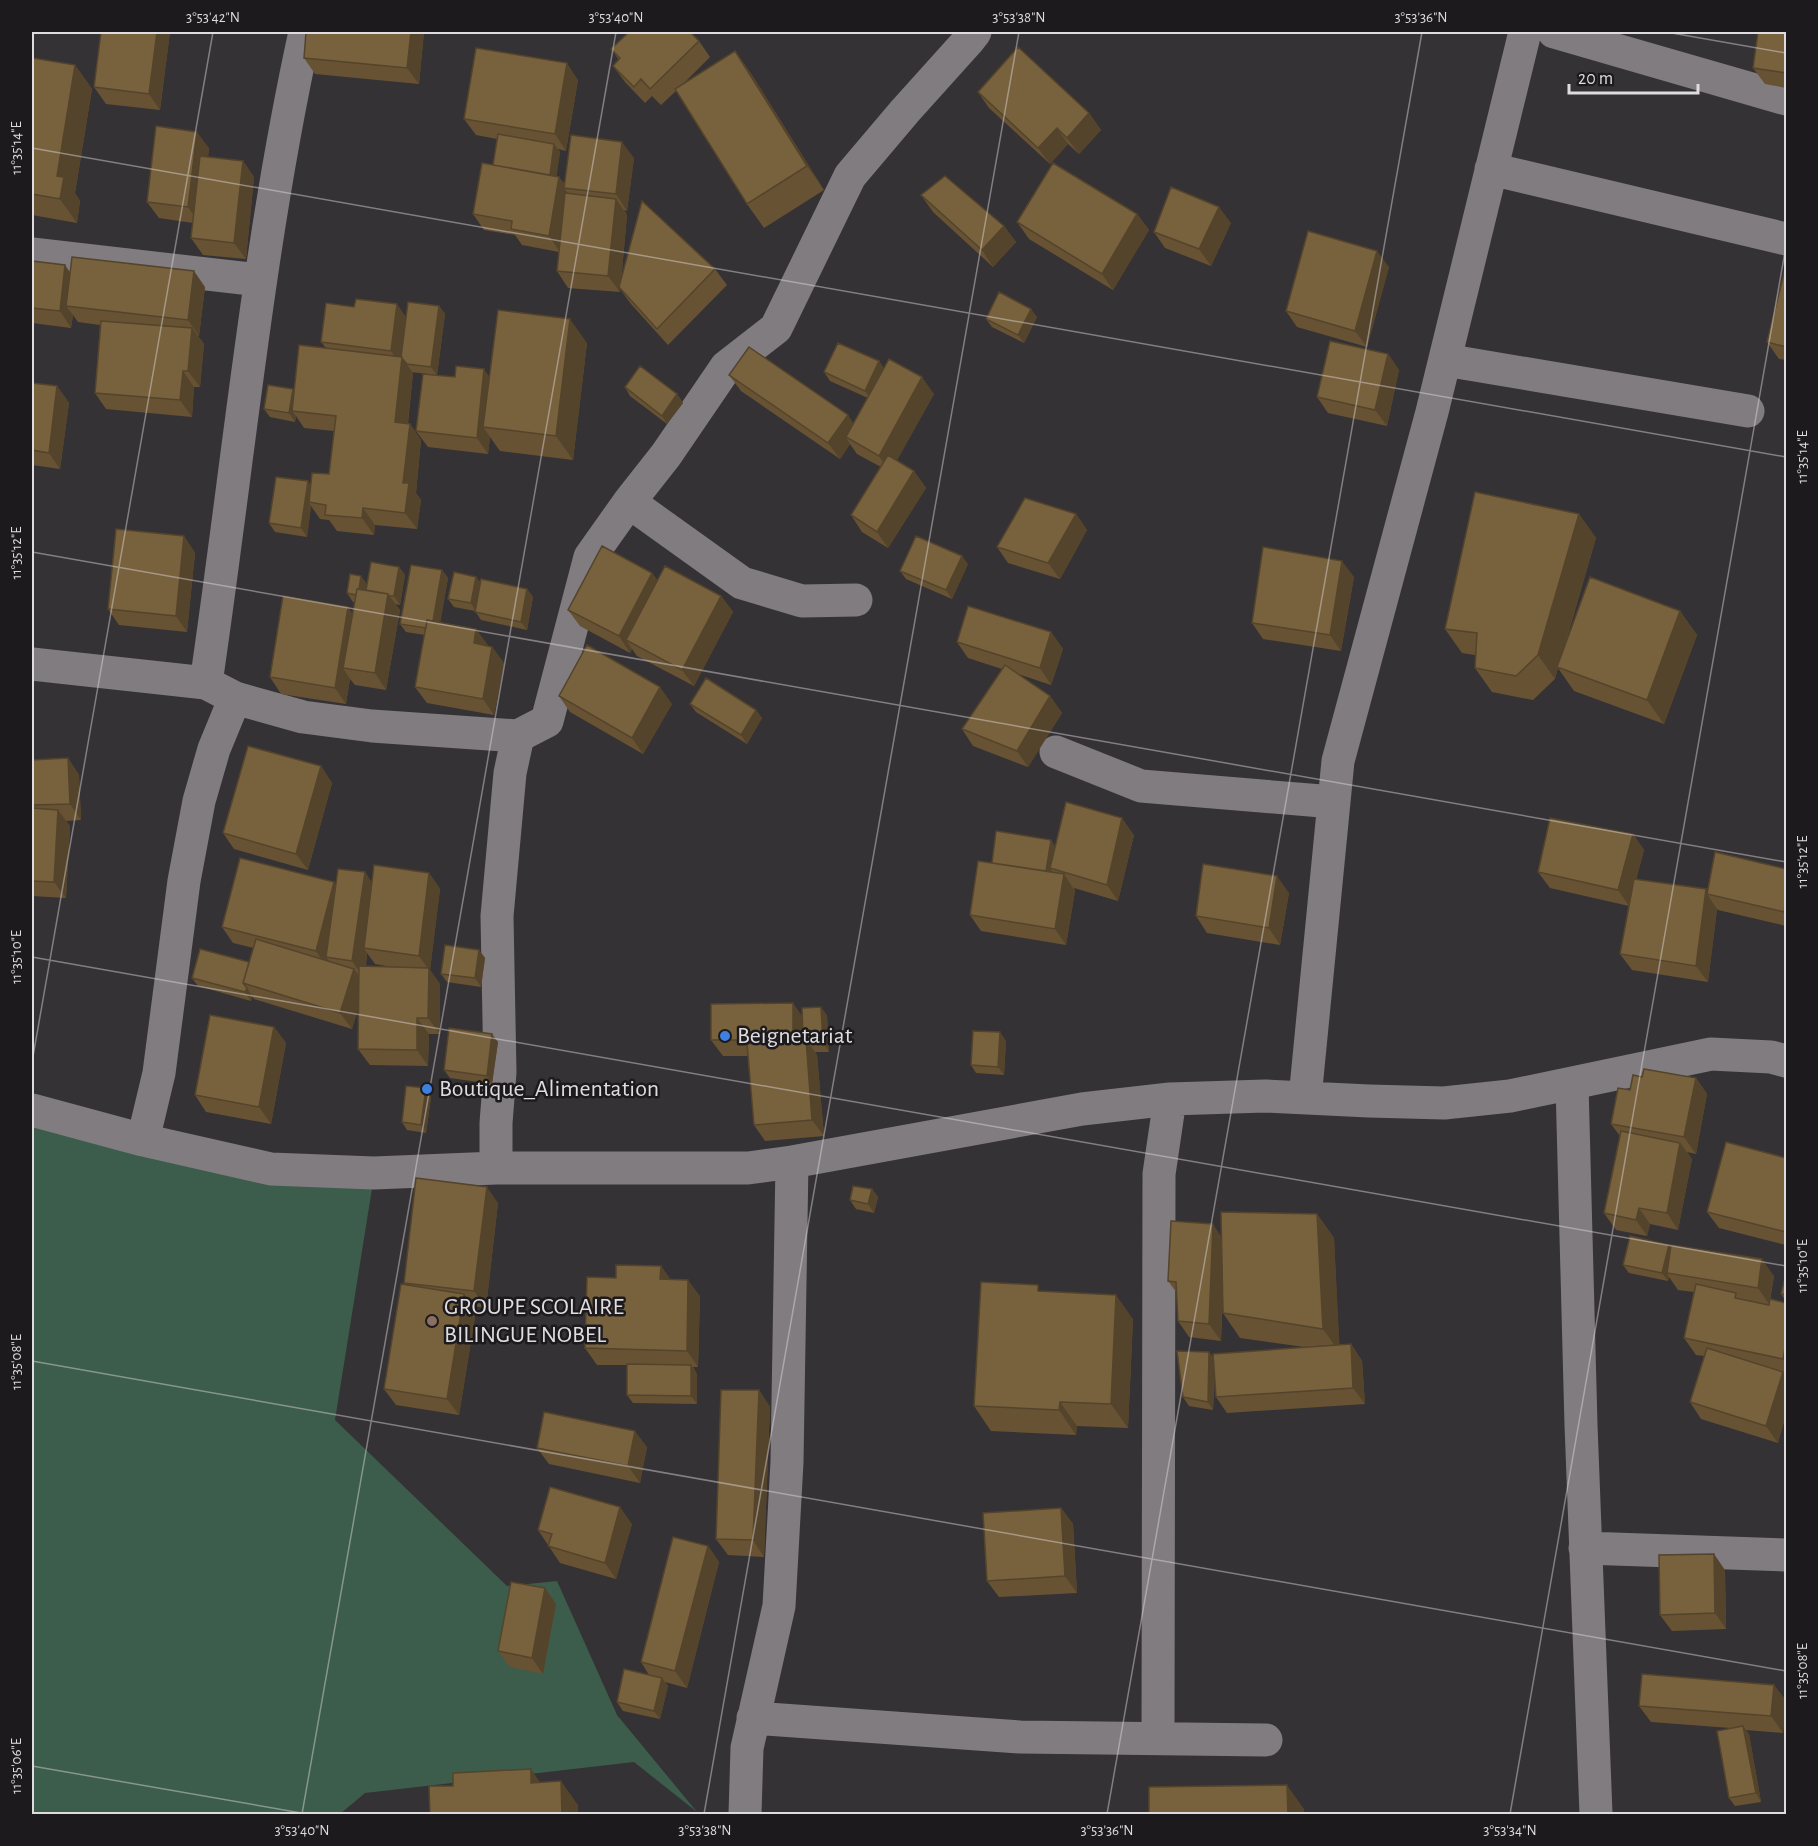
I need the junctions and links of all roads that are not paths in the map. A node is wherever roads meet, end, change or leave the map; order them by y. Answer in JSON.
{"nodes":[{"id":1,"x":305,"y":32,"type":"edge"},
{"id":2,"x":975,"y":32,"type":"edge"},
{"id":3,"x":1525,"y":32,"type":"edge"},
{"id":4,"x":1554,"y":32,"type":"edge"},
{"id":5,"x":1786,"y":99,"type":"edge"},
{"id":6,"x":1491,"y":169,"type":"junction"},
{"id":7,"x":1786,"y":239,"type":"edge"},
{"id":8,"x":32,"y":254,"type":"edge"},
{"id":9,"x":259,"y":280,"type":"junction"},
{"id":10,"x":1445,"y":360,"type":"junction"},
{"id":11,"x":1748,"y":411,"type":"dead end"},
{"id":12,"x":629,"y":502,"type":"junction"},
{"id":13,"x":856,"y":600,"type":"dead end"},
{"id":14,"x":32,"y":664,"type":"edge"},
{"id":15,"x":206,"y":683,"type":"junction"},
{"id":16,"x":235,"y":698,"type":"junction"},
{"id":17,"x":518,"y":736,"type":"junction"},
{"id":18,"x":1056,"y":752,"type":"dead end"},
{"id":19,"x":1334,"y":802,"type":"junction"},
{"id":20,"x":1786,"y":1060,"type":"edge"},
{"id":21,"x":1572,"y":1084,"type":"junction"},
{"id":22,"x":1305,"y":1098,"type":"junction"},
{"id":23,"x":1170,"y":1099,"type":"junction"},
{"id":24,"x":32,"y":1110,"type":"edge"},
{"id":25,"x":143,"y":1140,"type":"junction"},
{"id":26,"x":792,"y":1162,"type":"junction"},
{"id":27,"x":496,"y":1168,"type":"junction"},
{"id":28,"x":1585,"y":1548,"type":"junction"},
{"id":29,"x":1786,"y":1555,"type":"edge"},
{"id":30,"x":753,"y":1718,"type":"junction"},
{"id":31,"x":1158,"y":1738,"type":"junction"},
{"id":32,"x":1266,"y":1740,"type":"dead end"},
{"id":33,"x":745,"y":1815,"type":"edge"},
{"id":34,"x":1596,"y":1815,"type":"edge"}],
"edges":[{"from":1,"to":9,"type":"street"},
{"from":2,"to":12,"type":"street"},
{"from":3,"to":6,"type":"street"},
{"from":4,"to":5,"type":"street"},
{"from":6,"to":7,"type":"street"},
{"from":6,"to":10,"type":"street"},
{"from":8,"to":9,"type":"street"},
{"from":9,"to":15,"type":"street"},
{"from":10,"to":11,"type":"street"},
{"from":10,"to":19,"type":"street"},
{"from":12,"to":13,"type":"street"},
{"from":12,"to":17,"type":"street"},
{"from":14,"to":15,"type":"street"},
{"from":15,"to":16,"type":"street"},
{"from":16,"to":17,"type":"street"},
{"from":16,"to":25,"type":"street"},
{"from":17,"to":27,"type":"street"},
{"from":18,"to":19,"type":"street"},
{"from":19,"to":22,"type":"street"},
{"from":20,"to":21,"type":"street"},
{"from":21,"to":22,"type":"street"},
{"from":21,"to":28,"type":"street"},
{"from":22,"to":23,"type":"street"},
{"from":23,"to":26,"type":"street"},
{"from":23,"to":31,"type":"street"},
{"from":24,"to":25,"type":"street"},
{"from":25,"to":27,"type":"street"},
{"from":26,"to":27,"type":"street"},
{"from":26,"to":30,"type":"street"},
{"from":28,"to":29,"type":"street"},
{"from":28,"to":34,"type":"street"},
{"from":30,"to":31,"type":"street"},
{"from":30,"to":33,"type":"street"},
{"from":31,"to":32,"type":"street"}]}
